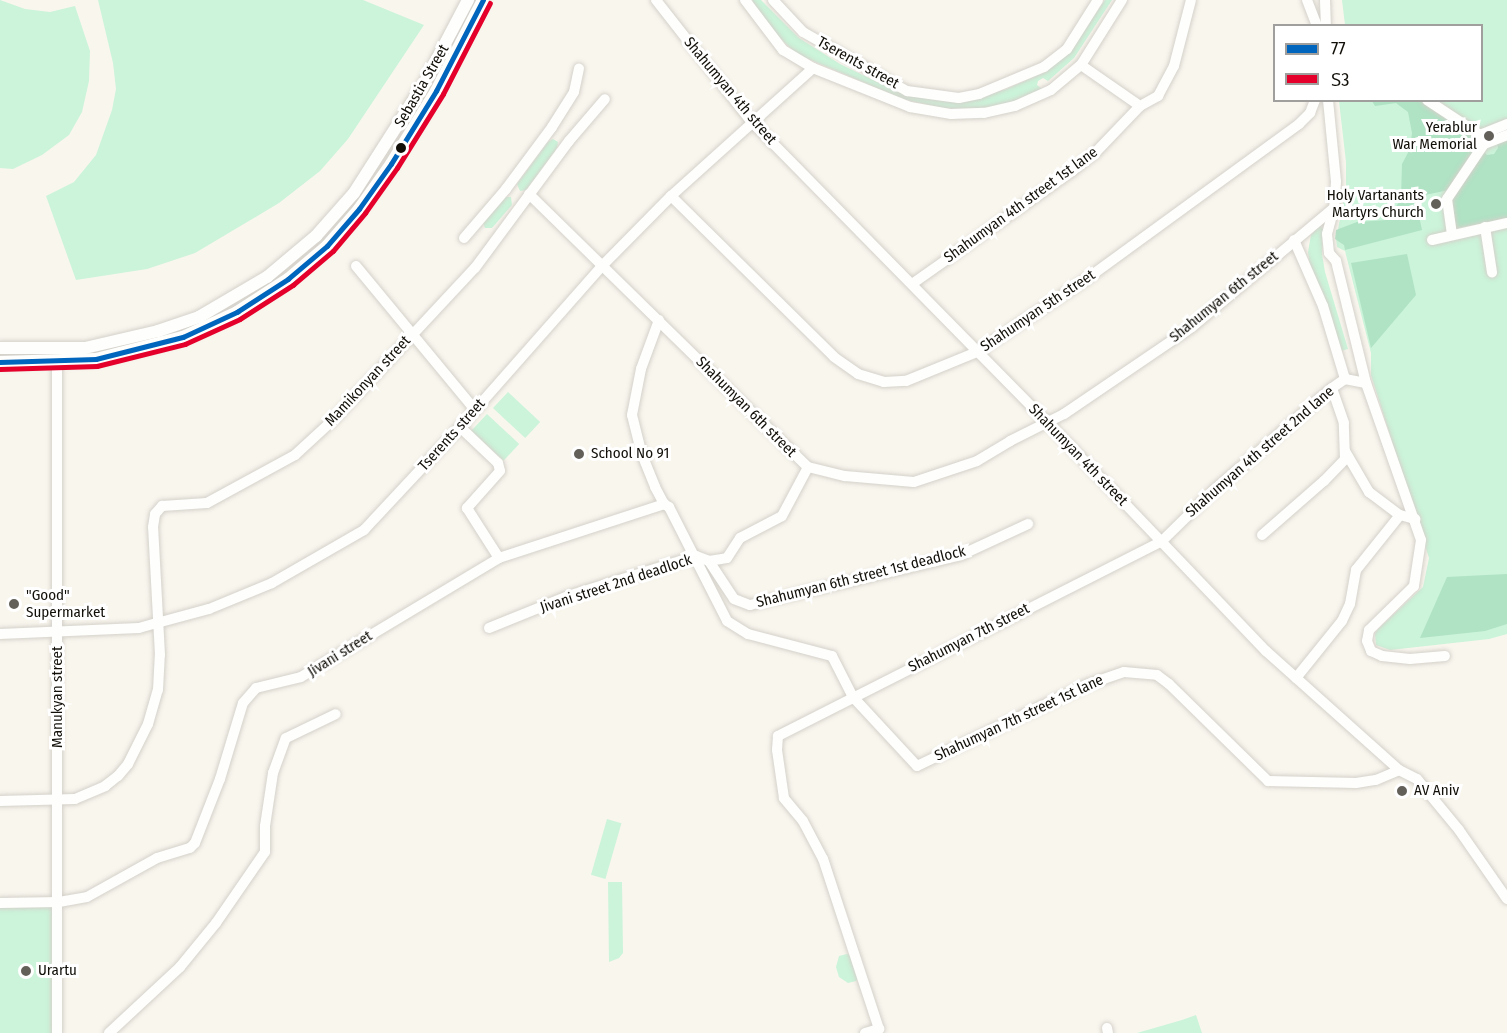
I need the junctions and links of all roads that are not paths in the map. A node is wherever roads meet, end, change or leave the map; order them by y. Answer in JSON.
{"nodes":[{"id":1,"x":468,"y":0,"type":"edge"},
{"id":2,"x":483,"y":0,"type":"edge"},
{"id":3,"x":656,"y":0,"type":"edge"},
{"id":4,"x":746,"y":0,"type":"edge"},
{"id":5,"x":773,"y":0,"type":"edge"},
{"id":6,"x":1098,"y":0,"type":"edge"},
{"id":7,"x":1122,"y":0,"type":"edge"},
{"id":8,"x":1191,"y":0,"type":"edge"},
{"id":9,"x":1307,"y":0,"type":"edge"},
{"id":10,"x":1325,"y":0,"type":"edge"},
{"id":11,"x":1316,"y":24,"type":"edge"},
{"id":12,"x":1326,"y":24,"type":"edge"},
{"id":13,"x":1081,"y":65,"type":"junction"},
{"id":14,"x":813,"y":68,"type":"junction"},
{"id":15,"x":579,"y":69,"type":"dead end"},
{"id":16,"x":605,"y":99,"type":"dead end"},
{"id":17,"x":1314,"y":102,"type":"edge"},
{"id":18,"x":1328,"y":102,"type":"edge"},
{"id":19,"x":1430,"y":102,"type":"edge"},
{"id":20,"x":1140,"y":106,"type":"junction"},
{"id":21,"x":751,"y":121,"type":"junction"},
{"id":22,"x":1507,"y":124,"type":"edge"},
{"id":23,"x":552,"y":127,"type":"junction"},
{"id":24,"x":1507,"y":135,"type":"edge"},
{"id":25,"x":1482,"y":139,"type":"junction"},
{"id":26,"x":569,"y":141,"type":"junction"},
{"id":27,"x":506,"y":189,"type":"junction"},
{"id":28,"x":671,"y":196,"type":"junction"},
{"id":29,"x":527,"y":198,"type":"junction"},
{"id":30,"x":1334,"y":208,"type":"junction"},
{"id":31,"x":1507,"y":223,"type":"edge"},
{"id":32,"x":1485,"y":227,"type":"junction"},
{"id":33,"x":1452,"y":233,"type":"junction"},
{"id":34,"x":464,"y":238,"type":"dead end"},
{"id":35,"x":1294,"y":240,"type":"junction"},
{"id":36,"x":1432,"y":240,"type":"dead end"},
{"id":37,"x":603,"y":265,"type":"junction"},
{"id":38,"x":356,"y":266,"type":"dead end"},
{"id":39,"x":1492,"y":272,"type":"dead end"},
{"id":40,"x":912,"y":284,"type":"junction"},
{"id":41,"x":659,"y":320,"type":"junction"},
{"id":42,"x":412,"y":334,"type":"junction"},
{"id":43,"x":0,"y":348,"type":"edge"},
{"id":44,"x":977,"y":352,"type":"junction"},
{"id":45,"x":57,"y":361,"type":"junction"},
{"id":46,"x":0,"y":362,"type":"edge"},
{"id":47,"x":1345,"y":379,"type":"junction"},
{"id":48,"x":1365,"y":383,"type":"junction"},
{"id":49,"x":1332,"y":388,"type":"junction"},
{"id":50,"x":475,"y":410,"type":"junction"},
{"id":51,"x":1047,"y":422,"type":"junction"},
{"id":52,"x":460,"y":427,"type":"junction"},
{"id":53,"x":1346,"y":451,"type":"junction"},
{"id":54,"x":808,"y":467,"type":"junction"},
{"id":55,"x":664,"y":504,"type":"junction"},
{"id":56,"x":1400,"y":515,"type":"junction"},
{"id":57,"x":1415,"y":519,"type":"junction"},
{"id":58,"x":1028,"y":524,"type":"dead end"},
{"id":59,"x":1262,"y":535,"type":"dead end"},
{"id":60,"x":1161,"y":542,"type":"junction"},
{"id":61,"x":696,"y":556,"type":"junction"},
{"id":62,"x":499,"y":558,"type":"junction"},
{"id":63,"x":709,"y":561,"type":"junction"},
{"id":64,"x":158,"y":623,"type":"junction"},
{"id":65,"x":489,"y":628,"type":"dead end"},
{"id":66,"x":58,"y":633,"type":"junction"},
{"id":67,"x":0,"y":634,"type":"edge"},
{"id":68,"x":1446,"y":656,"type":"dead end"},
{"id":69,"x":1296,"y":678,"type":"junction"},
{"id":70,"x":853,"y":697,"type":"junction"},
{"id":71,"x":336,"y":714,"type":"dead end"},
{"id":72,"x":1399,"y":770,"type":"junction"},
{"id":73,"x":0,"y":801,"type":"edge"},
{"id":74,"x":57,"y":801,"type":"junction"},
{"id":75,"x":1507,"y":899,"type":"edge"},
{"id":76,"x":59,"y":902,"type":"junction"},
{"id":77,"x":0,"y":903,"type":"edge"},
{"id":78,"x":57,"y":1033,"type":"edge"},
{"id":79,"x":109,"y":1033,"type":"edge"},
{"id":80,"x":865,"y":1033,"type":"edge"}],
"edges":[{"from":1,"to":43,"type":"main road","name":"Sebastia Street"},
{"from":2,"to":45,"type":"main road","name":"Sebastia Street"},
{"from":3,"to":21,"type":"street","name":"Shahumyan 4th street"},
{"from":4,"to":14,"type":"street","name":"Tserents street"},
{"from":5,"to":6,"type":"street","name":"Tserents street"},
{"from":7,"to":13,"type":"street","name":"Tserents street"},
{"from":8,"to":20,"type":"street","name":"Shahumyan 4th street 1st lane"},
{"from":9,"to":11,"type":"street"},
{"from":10,"to":12,"type":"street"},
{"from":13,"to":14,"type":"street","name":"Tserents street"},
{"from":13,"to":20,"type":"street"},
{"from":14,"to":21,"type":"street","name":"Tserents street"},
{"from":15,"to":23,"type":"street"},
{"from":16,"to":26,"type":"street","name":"Mamikonyan street"},
{"from":17,"to":44,"type":"street","name":"Shahumyan 5th street"},
{"from":18,"to":30,"type":"street"},
{"from":19,"to":25,"type":"street"},
{"from":20,"to":40,"type":"street","name":"Shahumyan 4th street 1st lane"},
{"from":21,"to":28,"type":"street","name":"Tserents street"},
{"from":21,"to":40,"type":"street","name":"Shahumyan 4th street"},
{"from":22,"to":25,"type":"street"},
{"from":23,"to":26,"type":"street"},
{"from":23,"to":27,"type":"street"},
{"from":24,"to":25,"type":"street"},
{"from":25,"to":33,"type":"street"},
{"from":26,"to":29,"type":"street","name":"Mamikonyan street"},
{"from":27,"to":29,"type":"street","name":"Shahumyan 6th street"},
{"from":27,"to":34,"type":"street"},
{"from":28,"to":37,"type":"street","name":"Tserents street"},
{"from":28,"to":44,"type":"street","name":"Shahumyan 5th street"},
{"from":29,"to":37,"type":"street","name":"Shahumyan 6th street"},
{"from":29,"to":42,"type":"street","name":"Mamikonyan street"},
{"from":30,"to":35,"type":"street","name":"Shahumyan 6th street"},
{"from":30,"to":48,"type":"street"},
{"from":31,"to":32,"type":"street"},
{"from":32,"to":33,"type":"street"},
{"from":32,"to":39,"type":"street"},
{"from":33,"to":36,"type":"street"},
{"from":35,"to":47,"type":"street"},
{"from":35,"to":51,"type":"street","name":"Shahumyan 6th street"},
{"from":37,"to":41,"type":"street","name":"Shahumyan 6th street"},
{"from":37,"to":50,"type":"street","name":"Tserents street"},
{"from":38,"to":42,"type":"street"},
{"from":40,"to":44,"type":"street","name":"Shahumyan 4th street"},
{"from":41,"to":54,"type":"street","name":"Shahumyan 6th street"},
{"from":41,"to":55,"type":"street"},
{"from":42,"to":50,"type":"street"},
{"from":42,"to":64,"type":"street","name":"Mamikonyan street"},
{"from":44,"to":51,"type":"street","name":"Shahumyan 4th street"},
{"from":45,"to":46,"type":"main road","name":"Sebastia Street"},
{"from":45,"to":66,"type":"street","name":"Manukyan street"},
{"from":47,"to":48,"type":"street","name":"Shahumyan 4th street 2nd lane"},
{"from":47,"to":49,"type":"street","name":"Shahumyan 4th street 2nd lane"},
{"from":48,"to":57,"type":"street"},
{"from":49,"to":53,"type":"street"},
{"from":49,"to":60,"type":"street","name":"Shahumyan 4th street 2nd lane"},
{"from":50,"to":52,"type":"street","name":"Tserents street"},
{"from":51,"to":54,"type":"street","name":"Shahumyan 6th street"},
{"from":51,"to":60,"type":"street","name":"Shahumyan 4th street"},
{"from":52,"to":62,"type":"street"},
{"from":52,"to":64,"type":"street","name":"Tserents street"},
{"from":53,"to":56,"type":"street"},
{"from":53,"to":59,"type":"street"},
{"from":54,"to":63,"type":"street","name":"Jivani street 2nd deadlock"},
{"from":55,"to":61,"type":"street"},
{"from":55,"to":62,"type":"street","name":"Jivani street"},
{"from":56,"to":57,"type":"street"},
{"from":56,"to":69,"type":"street"},
{"from":57,"to":68,"type":"street"},
{"from":58,"to":63,"type":"street","name":"Shahumyan 6th street 1st deadlock"},
{"from":60,"to":69,"type":"street","name":"Shahumyan 4th street"},
{"from":60,"to":70,"type":"street","name":"Shahumyan 7th street"},
{"from":61,"to":63,"type":"street","name":"Jivani street 2nd deadlock"},
{"from":61,"to":65,"type":"street","name":"Jivani street 2nd deadlock"},
{"from":61,"to":70,"type":"street","name":"Shahumyan 7th street 1st lane"},
{"from":62,"to":76,"type":"street","name":"Jivani street"},
{"from":64,"to":66,"type":"street","name":"Tserents street"},
{"from":64,"to":74,"type":"street"},
{"from":66,"to":67,"type":"street","name":"Tserents street"},
{"from":66,"to":74,"type":"street","name":"Manukyan street"},
{"from":69,"to":72,"type":"street","name":"Shahumyan 4th street"},
{"from":70,"to":72,"type":"street","name":"Shahumyan 7th street 1st lane"},
{"from":70,"to":80,"type":"street","name":"Shahumyan 7th street"},
{"from":71,"to":79,"type":"street"},
{"from":72,"to":75,"type":"street","name":"Shahumyan 4th street"},
{"from":73,"to":74,"type":"street"},
{"from":74,"to":76,"type":"street","name":"Manukyan street"},
{"from":76,"to":77,"type":"street","name":"Jivani street"},
{"from":76,"to":78,"type":"street","name":"Manukyan street"}]}
